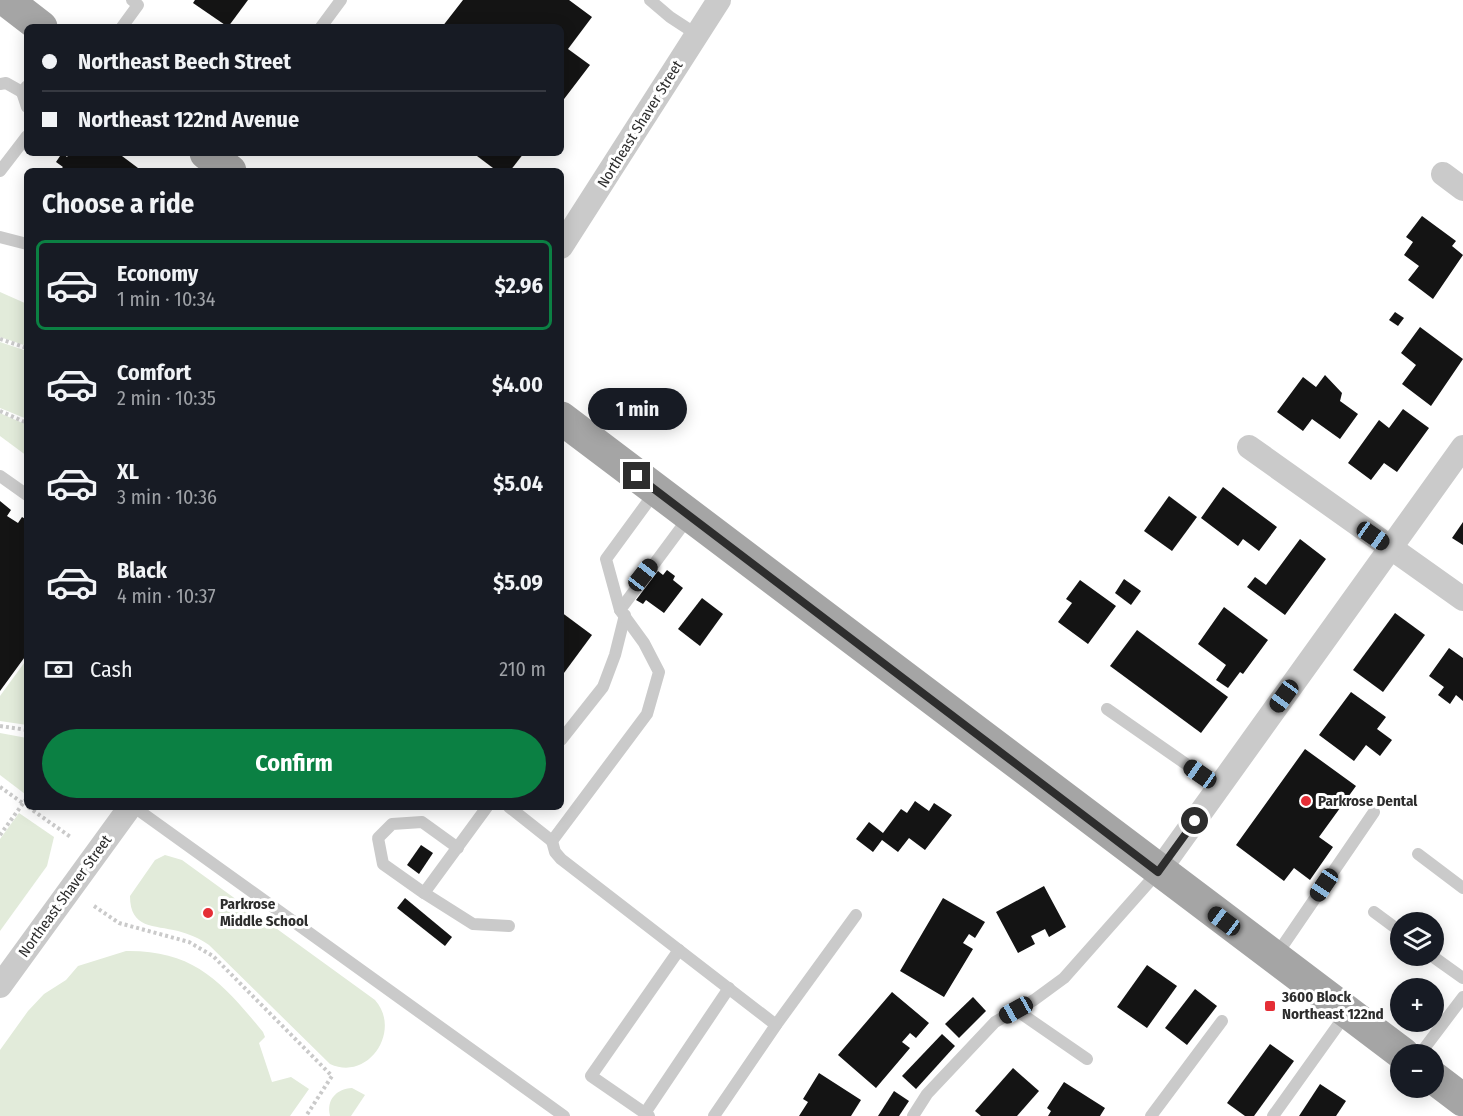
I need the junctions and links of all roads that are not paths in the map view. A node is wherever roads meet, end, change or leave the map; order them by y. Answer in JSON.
{"nodes":[{"id":1,"x":6,"y":0,"type":"edge"},
{"id":2,"x":341,"y":0,"type":"edge"},
{"id":3,"x":650,"y":0,"type":"edge"},
{"id":4,"x":719,"y":0,"type":"edge"},
{"id":5,"x":137,"y":2,"type":"edge"},
{"id":6,"x":37,"y":24,"type":"edge"},
{"id":7,"x":124,"y":24,"type":"edge"},
{"id":8,"x":323,"y":24,"type":"edge"},
{"id":9,"x":696,"y":34,"type":"junction"},
{"id":10,"x":0,"y":84,"type":"edge"},
{"id":11,"x":24,"y":89,"type":"edge"},
{"id":12,"x":24,"y":139,"type":"edge"},
{"id":13,"x":0,"y":171,"type":"edge"},
{"id":14,"x":1443,"y":174,"type":"dead end"},
{"id":15,"x":1463,"y":189,"type":"edge"},
{"id":16,"x":0,"y":237,"type":"edge"},
{"id":17,"x":24,"y":243,"type":"edge"},
{"id":18,"x":564,"y":243,"type":"edge"},
{"id":19,"x":564,"y":420,"type":"edge"},
{"id":20,"x":1249,"y":447,"type":"dead end"},
{"id":21,"x":1463,"y":447,"type":"edge"},
{"id":22,"x":0,"y":476,"type":"edge"},
{"id":23,"x":656,"y":490,"type":"junction"},
{"id":24,"x":24,"y":493,"type":"edge"},
{"id":25,"x":689,"y":516,"type":"junction"},
{"id":26,"x":1390,"y":549,"type":"junction"},
{"id":27,"x":1463,"y":599,"type":"edge"},
{"id":28,"x":622,"y":612,"type":"junction"},
{"id":29,"x":1107,"y":709,"type":"dead end"},
{"id":30,"x":564,"y":736,"type":"edge"},
{"id":31,"x":1219,"y":787,"type":"junction"},
{"id":32,"x":130,"y":810,"type":"edge"},
{"id":33,"x":136,"y":810,"type":"edge"},
{"id":34,"x":485,"y":810,"type":"edge"},
{"id":35,"x":513,"y":810,"type":"edge"},
{"id":36,"x":1374,"y":812,"type":"dead end"},
{"id":37,"x":552,"y":841,"type":"junction"},
{"id":38,"x":459,"y":848,"type":"junction"},
{"id":39,"x":1418,"y":854,"type":"dead end"},
{"id":40,"x":1158,"y":872,"type":"junction"},
{"id":41,"x":1463,"y":888,"type":"edge"},
{"id":42,"x":424,"y":893,"type":"junction"},
{"id":43,"x":1374,"y":912,"type":"dead end"},
{"id":44,"x":856,"y":915,"type":"dead end"},
{"id":45,"x":1390,"y":924,"type":"edge"},
{"id":46,"x":509,"y":926,"type":"dead end"},
{"id":47,"x":679,"y":950,"type":"junction"},
{"id":48,"x":1274,"y":958,"type":"junction"},
{"id":49,"x":1444,"y":965,"type":"edge"},
{"id":50,"x":1463,"y":978,"type":"edge"},
{"id":51,"x":0,"y":986,"type":"edge"},
{"id":52,"x":729,"y":988,"type":"junction"},
{"id":53,"x":1463,"y":997,"type":"edge"},
{"id":54,"x":1016,"y":1010,"type":"junction"},
{"id":55,"x":1347,"y":1013,"type":"junction"},
{"id":56,"x":1222,"y":1021,"type":"dead end"},
{"id":57,"x":776,"y":1025,"type":"junction"},
{"id":58,"x":1428,"y":1044,"type":"edge"},
{"id":59,"x":1390,"y":1045,"type":"edge"},
{"id":60,"x":1087,"y":1059,"type":"dead end"},
{"id":61,"x":1444,"y":1086,"type":"edge"},
{"id":62,"x":1463,"y":1100,"type":"edge"},
{"id":63,"x":647,"y":1115,"type":"edge"},
{"id":64,"x":564,"y":1116,"type":"edge"},
{"id":65,"x":714,"y":1116,"type":"edge"},
{"id":66,"x":913,"y":1116,"type":"edge"},
{"id":67,"x":1151,"y":1116,"type":"edge"},
{"id":68,"x":1273,"y":1116,"type":"edge"}],
"edges":[{"from":1,"to":6,"type":"main road"},
{"from":2,"to":8,"type":"lane"},
{"from":3,"to":9,"type":"lane"},
{"from":4,"to":9,"type":"street","name":"Northeast Shaver Street"},
{"from":5,"to":7,"type":"lane"},
{"from":9,"to":18,"type":"street","name":"Northeast Shaver Street"},
{"from":10,"to":11,"type":"lane"},
{"from":12,"to":13,"type":"lane"},
{"from":14,"to":15,"type":"street"},
{"from":16,"to":17,"type":"lane"},
{"from":19,"to":23,"type":"main road"},
{"from":20,"to":26,"type":"street"},
{"from":21,"to":26,"type":"street"},
{"from":22,"to":24,"type":"lane"},
{"from":23,"to":25,"type":"main road"},
{"from":23,"to":28,"type":"lane"},
{"from":25,"to":28,"type":"lane"},
{"from":25,"to":40,"type":"main road"},
{"from":26,"to":27,"type":"street"},
{"from":26,"to":31,"type":"street"},
{"from":28,"to":30,"type":"lane"},
{"from":28,"to":37,"type":"lane"},
{"from":29,"to":31,"type":"lane"},
{"from":31,"to":40,"type":"street"},
{"from":32,"to":51,"type":"street","name":"Northeast Shaver Street"},
{"from":33,"to":64,"type":"lane"},
{"from":34,"to":38,"type":"lane"},
{"from":35,"to":37,"type":"lane"},
{"from":36,"to":48,"type":"lane"},
{"from":37,"to":47,"type":"lane"},
{"from":38,"to":42,"type":"lane"},
{"from":38,"to":42,"type":"lane"},
{"from":39,"to":41,"type":"lane"},
{"from":40,"to":48,"type":"main road"},
{"from":40,"to":54,"type":"lane"},
{"from":42,"to":46,"type":"lane"},
{"from":43,"to":45,"type":"lane"},
{"from":44,"to":57,"type":"lane"},
{"from":47,"to":52,"type":"lane"},
{"from":47,"to":63,"type":"lane"},
{"from":48,"to":55,"type":"main road"},
{"from":49,"to":50,"type":"lane"},
{"from":52,"to":57,"type":"lane"},
{"from":52,"to":63,"type":"lane"},
{"from":53,"to":58,"type":"lane"},
{"from":54,"to":60,"type":"lane"},
{"from":54,"to":66,"type":"lane"},
{"from":55,"to":59,"type":"main road"},
{"from":55,"to":68,"type":"lane"},
{"from":56,"to":67,"type":"lane"},
{"from":57,"to":65,"type":"lane"},
{"from":61,"to":62,"type":"main road"}]}
